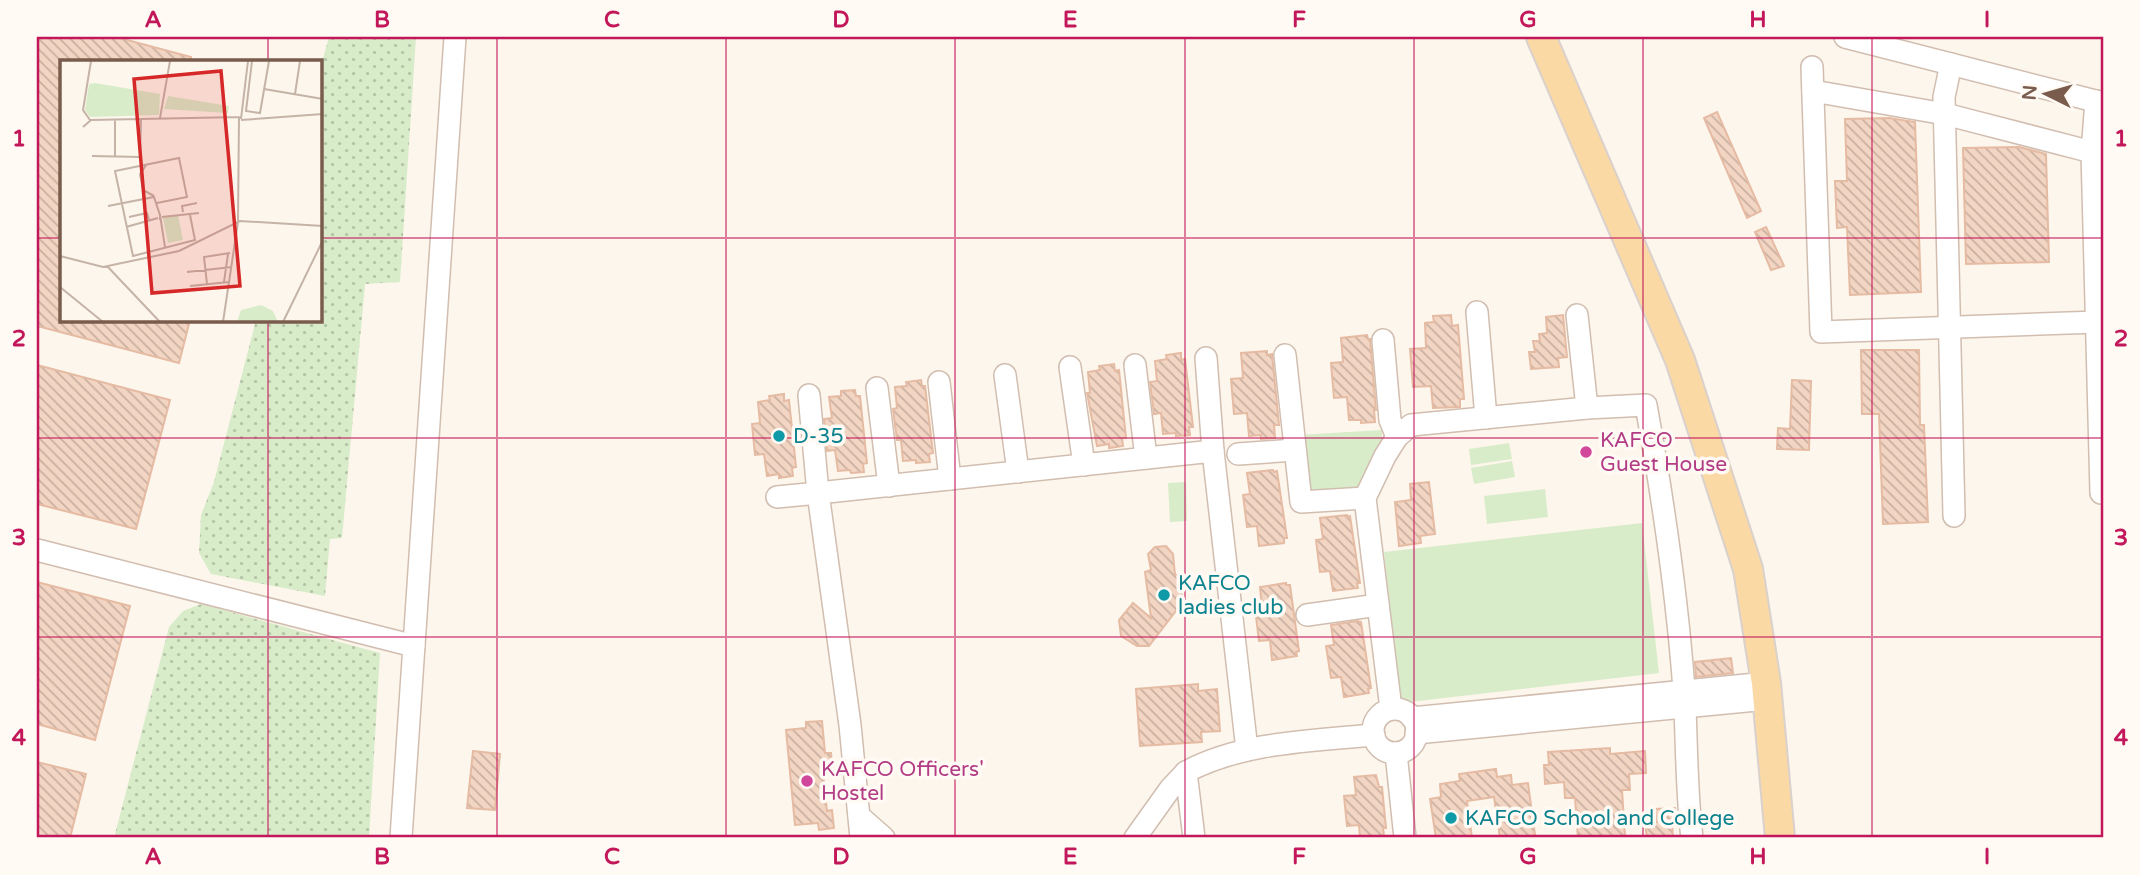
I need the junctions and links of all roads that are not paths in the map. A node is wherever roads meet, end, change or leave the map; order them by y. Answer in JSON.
{"nodes":[{"id":1,"x":455,"y":37,"type":"edge"},
{"id":2,"x":1541,"y":37,"type":"edge"},
{"id":3,"x":1845,"y":37,"type":"edge"},
{"id":4,"x":1951,"y":64,"type":"junction"},
{"id":5,"x":1812,"y":67,"type":"dead end"},
{"id":6,"x":1813,"y":91,"type":"junction"},
{"id":7,"x":2100,"y":102,"type":"edge"},
{"id":8,"x":1945,"y":114,"type":"junction"},
{"id":9,"x":2092,"y":152,"type":"junction"},
{"id":10,"x":1477,"y":312,"type":"dead end"},
{"id":11,"x":1577,"y":315,"type":"dead end"},
{"id":12,"x":2097,"y":322,"type":"junction"},
{"id":13,"x":1949,"y":327,"type":"junction"},
{"id":14,"x":1383,"y":340,"type":"dead end"},
{"id":15,"x":1285,"y":355,"type":"dead end"},
{"id":16,"x":1206,"y":358,"type":"dead end"},
{"id":17,"x":1135,"y":365,"type":"dead end"},
{"id":18,"x":1070,"y":367,"type":"dead end"},
{"id":19,"x":1005,"y":375,"type":"dead end"},
{"id":20,"x":939,"y":382,"type":"dead end"},
{"id":21,"x":877,"y":388,"type":"dead end"},
{"id":22,"x":809,"y":395,"type":"dead end"},
{"id":23,"x":1587,"y":408,"type":"junction"},
{"id":24,"x":1486,"y":418,"type":"junction"},
{"id":25,"x":1397,"y":437,"type":"junction"},
{"id":26,"x":1295,"y":450,"type":"junction"},
{"id":27,"x":1213,"y":451,"type":"junction"},
{"id":28,"x":1238,"y":454,"type":"dead end"},
{"id":29,"x":1146,"y":458,"type":"junction"},
{"id":30,"x":1084,"y":465,"type":"junction"},
{"id":31,"x":1018,"y":472,"type":"junction"},
{"id":32,"x":950,"y":479,"type":"junction"},
{"id":33,"x":889,"y":486,"type":"junction"},
{"id":34,"x":818,"y":493,"type":"junction"},
{"id":35,"x":2101,"y":493,"type":"dead end"},
{"id":36,"x":777,"y":497,"type":"dead end"},
{"id":37,"x":1365,"y":498,"type":"junction"},
{"id":38,"x":1954,"y":516,"type":"dead end"},
{"id":39,"x":37,"y":550,"type":"edge"},
{"id":40,"x":1378,"y":605,"type":"junction"},
{"id":41,"x":1307,"y":615,"type":"dead end"},
{"id":42,"x":414,"y":646,"type":"junction"},
{"id":43,"x":1767,"y":691,"type":"junction"},
{"id":44,"x":1684,"y":698,"type":"junction"},
{"id":45,"x":1391,"y":709,"type":"junction"},
{"id":46,"x":1414,"y":725,"type":"junction"},
{"id":47,"x":1374,"y":735,"type":"junction"},
{"id":48,"x":1247,"y":750,"type":"junction"},
{"id":49,"x":1396,"y":753,"type":"junction"},
{"id":50,"x":1186,"y":772,"type":"junction"},
{"id":51,"x":859,"y":816,"type":"junction"},
{"id":52,"x":401,"y":838,"type":"edge"},
{"id":53,"x":861,"y":838,"type":"edge"},
{"id":54,"x":884,"y":838,"type":"edge"},
{"id":55,"x":1135,"y":838,"type":"edge"},
{"id":56,"x":1194,"y":838,"type":"edge"},
{"id":57,"x":1405,"y":838,"type":"edge"},
{"id":58,"x":1692,"y":838,"type":"edge"},
{"id":59,"x":1780,"y":838,"type":"edge"}],
"edges":[{"from":1,"to":42,"type":"street"},
{"from":2,"to":43,"type":"main road"},
{"from":3,"to":4,"type":"street"},
{"from":4,"to":7,"type":"street"},
{"from":4,"to":8,"type":"street"},
{"from":5,"to":6,"type":"street"},
{"from":6,"to":8,"type":"street"},
{"from":6,"to":13,"type":"street"},
{"from":7,"to":9,"type":"street"},
{"from":8,"to":9,"type":"street"},
{"from":8,"to":13,"type":"street"},
{"from":9,"to":12,"type":"street"},
{"from":10,"to":24,"type":"street"},
{"from":11,"to":23,"type":"street"},
{"from":12,"to":13,"type":"street"},
{"from":12,"to":35,"type":"street"},
{"from":13,"to":38,"type":"street"},
{"from":14,"to":25,"type":"street"},
{"from":15,"to":26,"type":"street"},
{"from":16,"to":27,"type":"street"},
{"from":17,"to":29,"type":"street"},
{"from":18,"to":30,"type":"street"},
{"from":19,"to":31,"type":"street"},
{"from":20,"to":32,"type":"street"},
{"from":21,"to":33,"type":"street"},
{"from":22,"to":34,"type":"street"},
{"from":23,"to":24,"type":"street"},
{"from":23,"to":44,"type":"street"},
{"from":24,"to":25,"type":"street"},
{"from":25,"to":37,"type":"street"},
{"from":26,"to":28,"type":"street"},
{"from":26,"to":37,"type":"street"},
{"from":27,"to":29,"type":"street"},
{"from":27,"to":48,"type":"street"},
{"from":29,"to":30,"type":"street"},
{"from":30,"to":31,"type":"street"},
{"from":31,"to":32,"type":"street"},
{"from":32,"to":33,"type":"street"},
{"from":33,"to":34,"type":"street"},
{"from":34,"to":36,"type":"street"},
{"from":34,"to":51,"type":"street"},
{"from":37,"to":40,"type":"street"},
{"from":39,"to":42,"type":"street"},
{"from":40,"to":41,"type":"street"},
{"from":40,"to":45,"type":"street"},
{"from":42,"to":52,"type":"street"},
{"from":43,"to":44,"type":"street"},
{"from":43,"to":59,"type":"main road"},
{"from":44,"to":46,"type":"street"},
{"from":44,"to":58,"type":"street"},
{"from":45,"to":46,"type":"street"},
{"from":45,"to":47,"type":"street"},
{"from":46,"to":49,"type":"street"},
{"from":47,"to":48,"type":"street"},
{"from":47,"to":49,"type":"street"},
{"from":48,"to":50,"type":"street"},
{"from":49,"to":57,"type":"street"},
{"from":50,"to":55,"type":"street"},
{"from":50,"to":56,"type":"street"},
{"from":51,"to":53,"type":"street"},
{"from":51,"to":54,"type":"street"}]}
